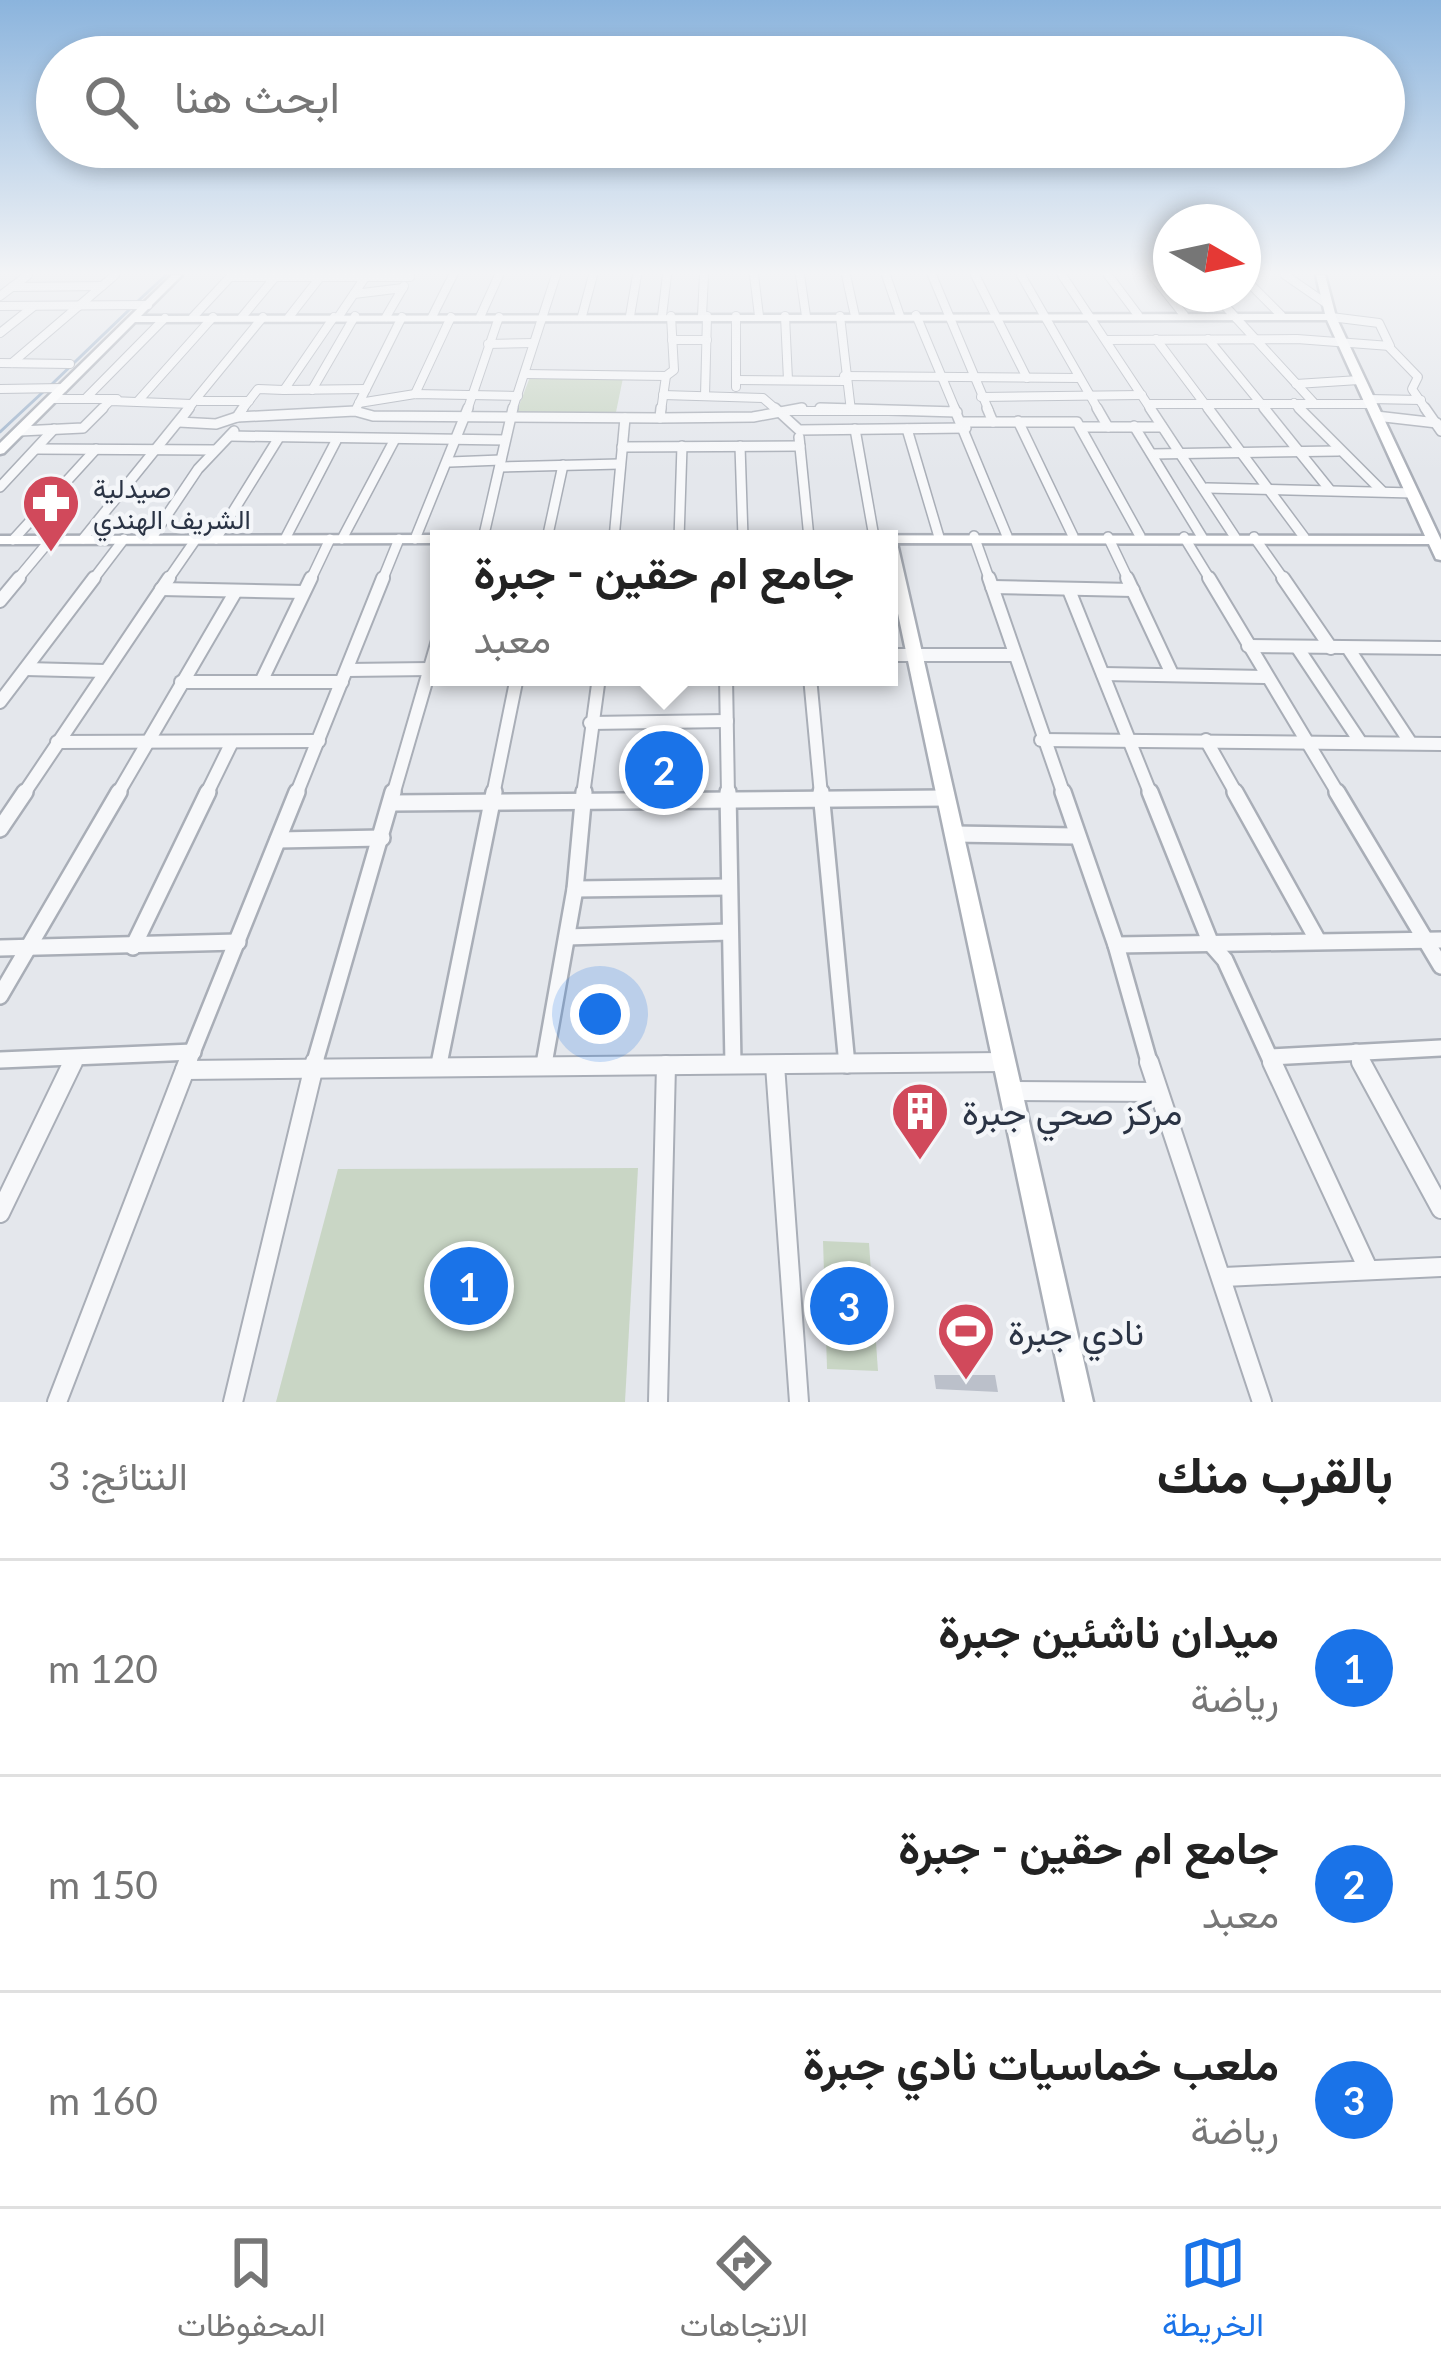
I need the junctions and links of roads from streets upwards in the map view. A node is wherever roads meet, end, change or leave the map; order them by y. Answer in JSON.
{"nodes":[{"id":1,"x":39,"y":340,"type":"edge"},
{"id":2,"x":112,"y":340,"type":"edge"},
{"id":3,"x":143,"y":340,"type":"edge"},
{"id":4,"x":194,"y":340,"type":"edge"},
{"id":5,"x":245,"y":340,"type":"edge"},
{"id":6,"x":319,"y":340,"type":"edge"},
{"id":7,"x":341,"y":340,"type":"edge"},
{"id":8,"x":390,"y":340,"type":"edge"},
{"id":9,"x":440,"y":340,"type":"edge"},
{"id":10,"x":489,"y":340,"type":"edge"},
{"id":11,"x":672,"y":340,"type":"edge"},
{"id":12,"x":707,"y":340,"type":"edge"},
{"id":13,"x":736,"y":340,"type":"edge"},
{"id":14,"x":786,"y":340,"type":"edge"},
{"id":15,"x":842,"y":340,"type":"edge"},
{"id":16,"x":926,"y":340,"type":"edge"},
{"id":17,"x":957,"y":340,"type":"edge"},
{"id":18,"x":1008,"y":340,"type":"edge"},
{"id":19,"x":1058,"y":340,"type":"edge"},
{"id":20,"x":1106,"y":340,"type":"edge"},
{"id":21,"x":1157,"y":340,"type":"edge"},
{"id":22,"x":1209,"y":340,"type":"edge"},
{"id":23,"x":1257,"y":340,"type":"edge"},
{"id":24,"x":1287,"y":340,"type":"edge"},
{"id":25,"x":1388,"y":340,"type":"edge"},
{"id":26,"x":533,"y":343,"type":"joint"},
{"id":27,"x":1342,"y":343,"type":"junction"},
{"id":28,"x":488,"y":344,"type":"junction"},
{"id":29,"x":1389,"y":347,"type":"junction"},
{"id":30,"x":0,"y":363,"type":"edge"},
{"id":31,"x":12,"y":363,"type":"junction"},
{"id":32,"x":70,"y":364,"type":"dead end"},
{"id":33,"x":525,"y":374,"type":"junction"},
{"id":34,"x":666,"y":376,"type":"junction"},
{"id":35,"x":941,"y":377,"type":"junction"},
{"id":36,"x":845,"y":378,"type":"junction"},
{"id":37,"x":1027,"y":378,"type":"junction"},
{"id":38,"x":1079,"y":378,"type":"junction"},
{"id":39,"x":973,"y":379,"type":"junction"},
{"id":40,"x":736,"y":380,"type":"junction"},
{"id":41,"x":788,"y":380,"type":"junction"},
{"id":42,"x":1296,"y":384,"type":"junction"},
{"id":43,"x":63,"y":388,"type":"junction"},
{"id":44,"x":0,"y":389,"type":"edge"},
{"id":45,"x":284,"y":389,"type":"junction"},
{"id":46,"x":366,"y":389,"type":"junction"},
{"id":47,"x":312,"y":390,"type":"junction"},
{"id":48,"x":415,"y":394,"type":"junction"},
{"id":49,"x":473,"y":395,"type":"junction"},
{"id":50,"x":663,"y":395,"type":"junction"},
{"id":51,"x":518,"y":396,"type":"junction"},
{"id":52,"x":705,"y":396,"type":"junction"},
{"id":53,"x":736,"y":396,"type":"junction"},
{"id":54,"x":1091,"y":396,"type":"junction"},
{"id":55,"x":87,"y":397,"type":"junction"},
{"id":56,"x":1368,"y":397,"type":"junction"},
{"id":57,"x":110,"y":398,"type":"junction"},
{"id":58,"x":981,"y":398,"type":"junction"},
{"id":59,"x":52,"y":399,"type":"junction"},
{"id":60,"x":1145,"y":400,"type":"junction"},
{"id":61,"x":1422,"y":400,"type":"junction"},
{"id":62,"x":249,"y":401,"type":"junction"},
{"id":63,"x":196,"y":402,"type":"junction"},
{"id":64,"x":145,"y":403,"type":"junction"},
{"id":65,"x":1314,"y":403,"type":"junction"},
{"id":66,"x":1205,"y":404,"type":"junction"},
{"id":67,"x":1259,"y":404,"type":"junction"},
{"id":68,"x":1294,"y":404,"type":"junction"},
{"id":69,"x":357,"y":406,"type":"junction"},
{"id":70,"x":850,"y":411,"type":"junction"},
{"id":71,"x":779,"y":413,"type":"junction"},
{"id":72,"x":373,"y":416,"type":"junction"},
{"id":73,"x":466,"y":417,"type":"junction"},
{"id":74,"x":510,"y":417,"type":"junction"},
{"id":75,"x":234,"y":418,"type":"junction"},
{"id":76,"x":625,"y":418,"type":"junction"},
{"id":77,"x":661,"y":418,"type":"junction"},
{"id":78,"x":720,"y":418,"type":"junction"},
{"id":79,"x":962,"y":421,"type":"junction"},
{"id":80,"x":1018,"y":421,"type":"junction"},
{"id":81,"x":179,"y":422,"type":"junction"},
{"id":82,"x":993,"y":422,"type":"junction"},
{"id":83,"x":1134,"y":426,"type":"junction"},
{"id":84,"x":1081,"y":427,"type":"junction"},
{"id":85,"x":1108,"y":427,"type":"junction"},
{"id":86,"x":1162,"y":427,"type":"junction"},
{"id":87,"x":1439,"y":427,"type":"edge"},
{"id":88,"x":83,"y":428,"type":"junction"},
{"id":89,"x":54,"y":429,"type":"junction"},
{"id":90,"x":855,"y":429,"type":"junction"},
{"id":91,"x":907,"y":429,"type":"junction"},
{"id":92,"x":20,"y":430,"type":"junction"},
{"id":93,"x":799,"y":430,"type":"junction"},
{"id":94,"x":230,"y":436,"type":"junction"},
{"id":95,"x":362,"y":438,"type":"junction"},
{"id":96,"x":278,"y":439,"type":"junction"},
{"id":97,"x":394,"y":439,"type":"junction"},
{"id":98,"x":458,"y":440,"type":"junction"},
{"id":99,"x":506,"y":440,"type":"junction"},
{"id":100,"x":335,"y":441,"type":"junction"},
{"id":101,"x":682,"y":446,"type":"junction"},
{"id":102,"x":721,"y":446,"type":"junction"},
{"id":103,"x":740,"y":446,"type":"junction"},
{"id":104,"x":800,"y":446,"type":"junction"},
{"id":105,"x":158,"y":447,"type":"junction"},
{"id":106,"x":622,"y":447,"type":"junction"},
{"id":107,"x":37,"y":449,"type":"junction"},
{"id":108,"x":96,"y":449,"type":"junction"},
{"id":109,"x":0,"y":450,"type":"edge"},
{"id":110,"x":214,"y":450,"type":"junction"},
{"id":111,"x":1239,"y":450,"type":"junction"},
{"id":112,"x":1297,"y":450,"type":"junction"},
{"id":113,"x":1338,"y":451,"type":"junction"},
{"id":114,"x":1153,"y":454,"type":"junction"},
{"id":115,"x":1181,"y":454,"type":"junction"},
{"id":116,"x":450,"y":462,"type":"junction"},
{"id":117,"x":500,"y":464,"type":"junction"},
{"id":118,"x":620,"y":464,"type":"junction"},
{"id":119,"x":562,"y":465,"type":"junction"},
{"id":120,"x":0,"y":488,"type":"edge"},
{"id":121,"x":1207,"y":488,"type":"junction"},
{"id":122,"x":1268,"y":488,"type":"junction"},
{"id":123,"x":1330,"y":490,"type":"junction"},
{"id":124,"x":1383,"y":491,"type":"junction"},
{"id":125,"x":1413,"y":494,"type":"junction"},
{"id":126,"x":485,"y":530,"type":"edge"},
{"id":127,"x":549,"y":530,"type":"edge"},
{"id":128,"x":615,"y":530,"type":"edge"},
{"id":129,"x":679,"y":530,"type":"edge"},
{"id":130,"x":743,"y":530,"type":"edge"},
{"id":131,"x":808,"y":530,"type":"edge"},
{"id":132,"x":883,"y":530,"type":"edge"},
{"id":133,"x":974,"y":536,"type":"junction"},
{"id":134,"x":1006,"y":536,"type":"junction"},
{"id":135,"x":1073,"y":536,"type":"junction"},
{"id":136,"x":1140,"y":536,"type":"junction"},
{"id":137,"x":939,"y":537,"type":"junction"},
{"id":138,"x":1108,"y":537,"type":"junction"},
{"id":139,"x":1184,"y":537,"type":"junction"},
{"id":140,"x":1202,"y":537,"type":"junction"},
{"id":141,"x":1235,"y":537,"type":"junction"},
{"id":142,"x":1254,"y":537,"type":"junction"},
{"id":143,"x":1304,"y":537,"type":"junction"},
{"id":144,"x":216,"y":538,"type":"junction"},
{"id":145,"x":285,"y":538,"type":"junction"},
{"id":146,"x":898,"y":538,"type":"edge"},
{"id":147,"x":51,"y":539,"type":"junction"},
{"id":148,"x":83,"y":539,"type":"junction"},
{"id":149,"x":124,"y":539,"type":"junction"},
{"id":150,"x":151,"y":539,"type":"junction"},
{"id":151,"x":196,"y":539,"type":"junction"},
{"id":152,"x":336,"y":539,"type":"junction"},
{"id":153,"x":407,"y":539,"type":"junction"},
{"id":154,"x":430,"y":539,"type":"edge"},
{"id":155,"x":6,"y":540,"type":"edge"},
{"id":156,"x":1438,"y":540,"type":"edge"},
{"id":157,"x":1441,"y":556,"type":"edge"},
{"id":158,"x":992,"y":587,"type":"junction"},
{"id":159,"x":161,"y":589,"type":"junction"},
{"id":160,"x":1069,"y":590,"type":"junction"},
{"id":161,"x":1133,"y":590,"type":"junction"},
{"id":162,"x":236,"y":591,"type":"junction"},
{"id":163,"x":303,"y":592,"type":"junction"},
{"id":164,"x":898,"y":592,"type":"edge"},
{"id":165,"x":2,"y":596,"type":"edge"},
{"id":166,"x":1248,"y":646,"type":"junction"},
{"id":167,"x":1298,"y":647,"type":"junction"},
{"id":168,"x":1331,"y":648,"type":"junction"},
{"id":169,"x":1348,"y":648,"type":"junction"},
{"id":170,"x":1441,"y":648,"type":"edge"},
{"id":171,"x":913,"y":655,"type":"junction"},
{"id":172,"x":1014,"y":655,"type":"junction"},
{"id":173,"x":898,"y":656,"type":"edge"},
{"id":174,"x":430,"y":665,"type":"edge"},
{"id":175,"x":105,"y":670,"type":"junction"},
{"id":176,"x":1103,"y":674,"type":"junction"},
{"id":177,"x":1172,"y":674,"type":"junction"},
{"id":178,"x":21,"y":675,"type":"junction"},
{"id":179,"x":345,"y":676,"type":"junction"},
{"id":180,"x":1265,"y":676,"type":"junction"},
{"id":181,"x":430,"y":677,"type":"edge"},
{"id":182,"x":0,"y":680,"type":"edge"},
{"id":183,"x":181,"y":682,"type":"junction"},
{"id":184,"x":261,"y":682,"type":"junction"},
{"id":185,"x":515,"y":686,"type":"edge"},
{"id":186,"x":597,"y":686,"type":"edge"},
{"id":187,"x":726,"y":686,"type":"edge"},
{"id":188,"x":811,"y":686,"type":"edge"},
{"id":189,"x":0,"y":702,"type":"edge"},
{"id":190,"x":728,"y":722,"type":"junction"},
{"id":191,"x":590,"y":723,"type":"junction"},
{"id":192,"x":1126,"y":739,"type":"junction"},
{"id":193,"x":319,"y":740,"type":"junction"},
{"id":194,"x":1041,"y":740,"type":"junction"},
{"id":195,"x":1206,"y":740,"type":"junction"},
{"id":196,"x":1359,"y":740,"type":"junction"},
{"id":197,"x":1304,"y":741,"type":"junction"},
{"id":198,"x":57,"y":742,"type":"junction"},
{"id":199,"x":232,"y":742,"type":"junction"},
{"id":200,"x":1410,"y":742,"type":"junction"},
{"id":201,"x":145,"y":743,"type":"junction"},
{"id":202,"x":1441,"y":744,"type":"edge"},
{"id":203,"x":945,"y":798,"type":"junction"},
{"id":204,"x":822,"y":801,"type":"junction"},
{"id":205,"x":729,"y":802,"type":"junction"},
{"id":206,"x":392,"y":803,"type":"junction"},
{"id":207,"x":489,"y":803,"type":"junction"},
{"id":208,"x":582,"y":803,"type":"junction"},
{"id":209,"x":0,"y":829,"type":"edge"},
{"id":210,"x":953,"y":834,"type":"junction"},
{"id":211,"x":1075,"y":836,"type":"junction"},
{"id":212,"x":382,"y":838,"type":"junction"},
{"id":213,"x":278,"y":840,"type":"junction"},
{"id":214,"x":728,"y":887,"type":"junction"},
{"id":215,"x":575,"y":889,"type":"junction"},
{"id":216,"x":730,"y":932,"type":"junction"},
{"id":217,"x":567,"y":938,"type":"junction"},
{"id":218,"x":1318,"y":941,"type":"junction"},
{"id":219,"x":1434,"y":941,"type":"edge"},
{"id":220,"x":238,"y":942,"type":"junction"},
{"id":221,"x":1211,"y":944,"type":"junction"},
{"id":222,"x":1116,"y":946,"type":"junction"},
{"id":223,"x":0,"y":947,"type":"edge"},
{"id":224,"x":133,"y":947,"type":"junction"},
{"id":225,"x":28,"y":948,"type":"junction"},
{"id":226,"x":1441,"y":966,"type":"edge"},
{"id":227,"x":0,"y":996,"type":"edge"},
{"id":228,"x":1441,"y":1048,"type":"edge"},
{"id":229,"x":1356,"y":1052,"type":"junction"},
{"id":230,"x":75,"y":1058,"type":"junction"},
{"id":231,"x":1270,"y":1058,"type":"junction"},
{"id":232,"x":0,"y":1060,"type":"edge"},
{"id":233,"x":189,"y":1061,"type":"junction"},
{"id":234,"x":1003,"y":1062,"type":"junction"},
{"id":235,"x":439,"y":1064,"type":"junction"},
{"id":236,"x":544,"y":1064,"type":"junction"},
{"id":237,"x":733,"y":1064,"type":"junction"},
{"id":238,"x":666,"y":1065,"type":"junction"},
{"id":239,"x":775,"y":1066,"type":"junction"},
{"id":240,"x":847,"y":1066,"type":"junction"},
{"id":241,"x":314,"y":1067,"type":"junction"},
{"id":242,"x":1010,"y":1090,"type":"junction"},
{"id":243,"x":1158,"y":1092,"type":"junction"},
{"id":244,"x":1441,"y":1209,"type":"edge"},
{"id":245,"x":0,"y":1213,"type":"edge"},
{"id":246,"x":1441,"y":1267,"type":"edge"},
{"id":247,"x":1368,"y":1268,"type":"junction"},
{"id":248,"x":1224,"y":1277,"type":"junction"},
{"id":249,"x":57,"y":1402,"type":"edge"},
{"id":250,"x":233,"y":1402,"type":"edge"},
{"id":251,"x":658,"y":1402,"type":"edge"},
{"id":252,"x":799,"y":1402,"type":"edge"},
{"id":253,"x":1079,"y":1402,"type":"edge"},
{"id":254,"x":1262,"y":1402,"type":"edge"}],
"edges":[{"from":1,"to":31,"type":"street"},
{"from":2,"to":43,"type":"street"},
{"from":3,"to":55,"type":"street"},
{"from":4,"to":64,"type":"street"},
{"from":5,"to":63,"type":"street"},
{"from":6,"to":45,"type":"street"},
{"from":7,"to":47,"type":"street"},
{"from":8,"to":46,"type":"street"},
{"from":9,"to":48,"type":"street"},
{"from":10,"to":28,"type":"street"},
{"from":11,"to":34,"type":"street"},
{"from":12,"to":52,"type":"street"},
{"from":13,"to":40,"type":"street"},
{"from":14,"to":41,"type":"street"},
{"from":15,"to":36,"type":"street"},
{"from":16,"to":35,"type":"street"},
{"from":17,"to":39,"type":"street"},
{"from":18,"to":37,"type":"street"},
{"from":19,"to":38,"type":"street"},
{"from":20,"to":60,"type":"street"},
{"from":21,"to":66,"type":"street"},
{"from":22,"to":67,"type":"street"},
{"from":23,"to":42,"type":"street"},
{"from":24,"to":27,"type":"street"},
{"from":25,"to":29,"type":"street"},
{"from":26,"to":28,"type":"street"},
{"from":26,"to":33,"type":"street"},
{"from":27,"to":29,"type":"street"},
{"from":27,"to":56,"type":"street"},
{"from":28,"to":49,"type":"street"},
{"from":29,"to":61,"type":"street"},
{"from":30,"to":31,"type":"street"},
{"from":31,"to":32,"type":"street"},
{"from":33,"to":34,"type":"street"},
{"from":33,"to":51,"type":"street"},
{"from":34,"to":50,"type":"street"},
{"from":35,"to":36,"type":"street"},
{"from":35,"to":39,"type":"street"},
{"from":35,"to":79,"type":"street"},
{"from":36,"to":41,"type":"street"},
{"from":36,"to":70,"type":"street"},
{"from":37,"to":38,"type":"street"},
{"from":37,"to":39,"type":"street"},
{"from":38,"to":54,"type":"street"},
{"from":39,"to":58,"type":"street"},
{"from":40,"to":41,"type":"street"},
{"from":40,"to":53,"type":"street"},
{"from":42,"to":56,"type":"street"},
{"from":42,"to":65,"type":"street"},
{"from":43,"to":44,"type":"street"},
{"from":43,"to":59,"type":"street"},
{"from":45,"to":47,"type":"street"},
{"from":45,"to":62,"type":"street"},
{"from":46,"to":47,"type":"street"},
{"from":46,"to":69,"type":"street"},
{"from":48,"to":49,"type":"street"},
{"from":48,"to":69,"type":"street"},
{"from":49,"to":51,"type":"street"},
{"from":49,"to":73,"type":"street"},
{"from":50,"to":52,"type":"street"},
{"from":50,"to":77,"type":"street"},
{"from":51,"to":74,"type":"street"},
{"from":52,"to":53,"type":"street"},
{"from":53,"to":71,"type":"street"},
{"from":54,"to":58,"type":"street"},
{"from":54,"to":60,"type":"street"},
{"from":54,"to":85,"type":"street"},
{"from":55,"to":57,"type":"street"},
{"from":55,"to":59,"type":"street"},
{"from":56,"to":61,"type":"street"},
{"from":56,"to":65,"type":"street"},
{"from":56,"to":87,"type":"street"},
{"from":56,"to":125,"type":"street"},
{"from":57,"to":64,"type":"street"},
{"from":57,"to":88,"type":"street"},
{"from":58,"to":82,"type":"street"},
{"from":59,"to":92,"type":"street"},
{"from":60,"to":66,"type":"street"},
{"from":60,"to":86,"type":"street"},
{"from":61,"to":87,"type":"street"},
{"from":62,"to":63,"type":"street"},
{"from":62,"to":75,"type":"street"},
{"from":63,"to":64,"type":"street"},
{"from":63,"to":81,"type":"street"},
{"from":64,"to":81,"type":"street"},
{"from":64,"to":88,"type":"street"},
{"from":65,"to":68,"type":"street"},
{"from":66,"to":67,"type":"street"},
{"from":66,"to":111,"type":"street"},
{"from":67,"to":68,"type":"street"},
{"from":67,"to":112,"type":"street"},
{"from":68,"to":113,"type":"street"},
{"from":69,"to":72,"type":"street"},
{"from":69,"to":75,"type":"street"},
{"from":70,"to":71,"type":"street"},
{"from":70,"to":79,"type":"street"},
{"from":71,"to":78,"type":"street"},
{"from":71,"to":93,"type":"street"},
{"from":72,"to":73,"type":"street"},
{"from":72,"to":95,"type":"street"},
{"from":73,"to":74,"type":"street"},
{"from":73,"to":98,"type":"street"},
{"from":74,"to":76,"type":"street"},
{"from":74,"to":99,"type":"street"},
{"from":75,"to":81,"type":"street"},
{"from":75,"to":94,"type":"street"},
{"from":76,"to":77,"type":"street"},
{"from":76,"to":106,"type":"street"},
{"from":77,"to":78,"type":"street"},
{"from":78,"to":102,"type":"street"},
{"from":79,"to":82,"type":"street"},
{"from":79,"to":91,"type":"street"},
{"from":79,"to":134,"type":"street"},
{"from":80,"to":82,"type":"street"},
{"from":80,"to":84,"type":"street"},
{"from":80,"to":135,"type":"street"},
{"from":81,"to":105,"type":"street"},
{"from":83,"to":85,"type":"street"},
{"from":83,"to":86,"type":"street"},
{"from":83,"to":114,"type":"street"},
{"from":84,"to":85,"type":"street"},
{"from":84,"to":136,"type":"street"},
{"from":86,"to":115,"type":"street"},
{"from":88,"to":89,"type":"street"},
{"from":89,"to":92,"type":"street"},
{"from":89,"to":107,"type":"street"},
{"from":90,"to":91,"type":"street"},
{"from":90,"to":93,"type":"street"},
{"from":90,"to":132,"type":"street"},
{"from":91,"to":137,"type":"street"},
{"from":92,"to":109,"type":"street"},
{"from":93,"to":104,"type":"street"},
{"from":94,"to":96,"type":"street"},
{"from":94,"to":110,"type":"street"},
{"from":95,"to":97,"type":"street"},
{"from":95,"to":100,"type":"street"},
{"from":96,"to":100,"type":"street"},
{"from":96,"to":144,"type":"street"},
{"from":97,"to":98,"type":"street"},
{"from":97,"to":152,"type":"street"},
{"from":98,"to":99,"type":"street"},
{"from":98,"to":116,"type":"street"},
{"from":99,"to":117,"type":"street"},
{"from":100,"to":145,"type":"street"},
{"from":101,"to":102,"type":"street"},
{"from":101,"to":106,"type":"street"},
{"from":101,"to":129,"type":"street"},
{"from":102,"to":103,"type":"street"},
{"from":103,"to":104,"type":"street"},
{"from":103,"to":130,"type":"street"},
{"from":104,"to":131,"type":"street"},
{"from":105,"to":108,"type":"street"},
{"from":105,"to":110,"type":"street"},
{"from":105,"to":148,"type":"street"},
{"from":106,"to":118,"type":"street"},
{"from":107,"to":108,"type":"street"},
{"from":107,"to":120,"type":"street"},
{"from":108,"to":155,"type":"street"},
{"from":110,"to":150,"type":"street"},
{"from":111,"to":112,"type":"street"},
{"from":111,"to":115,"type":"street"},
{"from":111,"to":122,"type":"street"},
{"from":112,"to":113,"type":"street"},
{"from":112,"to":123,"type":"street"},
{"from":113,"to":124,"type":"street"},
{"from":114,"to":115,"type":"street"},
{"from":114,"to":140,"type":"street"},
{"from":115,"to":121,"type":"street"},
{"from":116,"to":117,"type":"street"},
{"from":116,"to":153,"type":"street"},
{"from":117,"to":119,"type":"street"},
{"from":117,"to":126,"type":"street"},
{"from":118,"to":119,"type":"street"},
{"from":118,"to":128,"type":"street"},
{"from":119,"to":127,"type":"street"},
{"from":121,"to":122,"type":"street"},
{"from":121,"to":141,"type":"street"},
{"from":122,"to":123,"type":"street"},
{"from":122,"to":143,"type":"street"},
{"from":123,"to":124,"type":"street"},
{"from":124,"to":125,"type":"street"},
{"from":125,"to":156,"type":"street"},
{"from":133,"to":134,"type":"street"},
{"from":133,"to":137,"type":"street"},
{"from":133,"to":158,"type":"street"},
{"from":134,"to":135,"type":"street"},
{"from":135,"to":138,"type":"street"},
{"from":136,"to":138,"type":"street"},
{"from":136,"to":139,"type":"street"},
{"from":137,"to":146,"type":"street"},
{"from":138,"to":161,"type":"street"},
{"from":139,"to":140,"type":"street"},
{"from":139,"to":166,"type":"street"},
{"from":140,"to":141,"type":"street"},
{"from":141,"to":142,"type":"street"},
{"from":142,"to":143,"type":"street"},
{"from":142,"to":168,"type":"street"},
{"from":143,"to":156,"type":"street"},
{"from":144,"to":145,"type":"street"},
{"from":144,"to":151,"type":"street"},
{"from":145,"to":152,"type":"street"},
{"from":147,"to":148,"type":"street"},
{"from":147,"to":155,"type":"street"},
{"from":147,"to":165,"type":"street"},
{"from":148,"to":149,"type":"street"},
{"from":149,"to":150,"type":"street"},
{"from":149,"to":178,"type":"street"},
{"from":150,"to":151,"type":"street"},
{"from":151,"to":159,"type":"street"},
{"from":152,"to":153,"type":"street"},
{"from":152,"to":163,"type":"street"},
{"from":153,"to":154,"type":"street"},
{"from":153,"to":179,"type":"street"},
{"from":156,"to":157,"type":"street"},
{"from":158,"to":160,"type":"street"},
{"from":158,"to":172,"type":"street"},
{"from":159,"to":162,"type":"street"},
{"from":159,"to":175,"type":"street"},
{"from":160,"to":161,"type":"street"},
{"from":160,"to":176,"type":"street"},
{"from":161,"to":177,"type":"street"},
{"from":162,"to":163,"type":"street"},
{"from":162,"to":183,"type":"street"},
{"from":163,"to":184,"type":"street"},
{"from":164,"to":171,"type":"street"},
{"from":166,"to":167,"type":"street"},
{"from":166,"to":180,"type":"street"},
{"from":167,"to":168,"type":"street"},
{"from":167,"to":196,"type":"street"},
{"from":168,"to":169,"type":"street"},
{"from":169,"to":170,"type":"street"},
{"from":169,"to":200,"type":"street"},
{"from":171,"to":172,"type":"street"},
{"from":171,"to":173,"type":"street"},
{"from":171,"to":203,"type":"street"},
{"from":172,"to":194,"type":"street"},
{"from":174,"to":179,"type":"street"},
{"from":175,"to":178,"type":"street"},
{"from":175,"to":198,"type":"street"},
{"from":176,"to":177,"type":"street"},
{"from":176,"to":192,"type":"street"},
{"from":177,"to":180,"type":"street"},
{"from":178,"to":182,"type":"street"},
{"from":178,"to":189,"type":"street"},
{"from":179,"to":184,"type":"street"},
{"from":179,"to":193,"type":"street"},
{"from":180,"to":197,"type":"street"},
{"from":181,"to":206,"type":"street"},
{"from":183,"to":184,"type":"street"},
{"from":183,"to":201,"type":"street"},
{"from":185,"to":207,"type":"street"},
{"from":186,"to":191,"type":"street"},
{"from":187,"to":190,"type":"street"},
{"from":188,"to":204,"type":"street"},
{"from":190,"to":191,"type":"street"},
{"from":190,"to":205,"type":"street"},
{"from":191,"to":208,"type":"street"},
{"from":192,"to":194,"type":"street"},
{"from":192,"to":195,"type":"street"},
{"from":192,"to":221,"type":"street"},
{"from":193,"to":199,"type":"street"},
{"from":193,"to":213,"type":"street"},
{"from":194,"to":211,"type":"street"},
{"from":195,"to":197,"type":"street"},
{"from":195,"to":218,"type":"street"},
{"from":196,"to":197,"type":"street"},
{"from":196,"to":200,"type":"street"},
{"from":197,"to":219,"type":"street"},
{"from":198,"to":201,"type":"street"},
{"from":198,"to":209,"type":"street"},
{"from":199,"to":201,"type":"street"},
{"from":199,"to":224,"type":"street"},
{"from":200,"to":202,"type":"street"},
{"from":201,"to":225,"type":"street"},
{"from":203,"to":204,"type":"street"},
{"from":203,"to":210,"type":"street"},
{"from":204,"to":205,"type":"street"},
{"from":204,"to":240,"type":"street"},
{"from":205,"to":208,"type":"street"},
{"from":205,"to":214,"type":"street"},
{"from":206,"to":207,"type":"street"},
{"from":206,"to":212,"type":"street"},
{"from":207,"to":208,"type":"street"},
{"from":207,"to":235,"type":"street"},
{"from":208,"to":215,"type":"street"},
{"from":210,"to":211,"type":"street"},
{"from":210,"to":234,"type":"street"},
{"from":211,"to":222,"type":"street"},
{"from":212,"to":213,"type":"street"},
{"from":212,"to":241,"type":"street"},
{"from":213,"to":220,"type":"street"},
{"from":214,"to":215,"type":"street"},
{"from":214,"to":216,"type":"street"},
{"from":215,"to":217,"type":"street"},
{"from":216,"to":217,"type":"street"},
{"from":216,"to":237,"type":"street"},
{"from":217,"to":236,"type":"street"},
{"from":218,"to":219,"type":"street"},
{"from":218,"to":221,"type":"street"},
{"from":219,"to":226,"type":"street"},
{"from":220,"to":224,"type":"street"},
{"from":220,"to":233,"type":"street"},
{"from":221,"to":222,"type":"street"},
{"from":221,"to":231,"type":"street"},
{"from":222,"to":243,"type":"street"},
{"from":223,"to":225,"type":"street"},
{"from":224,"to":225,"type":"street"},
{"from":225,"to":227,"type":"street"},
{"from":228,"to":229,"type":"street"},
{"from":229,"to":231,"type":"street"},
{"from":229,"to":244,"type":"street"},
{"from":230,"to":232,"type":"street"},
{"from":230,"to":233,"type":"street"},
{"from":230,"to":245,"type":"street"},
{"from":231,"to":247,"type":"street"},
{"from":233,"to":241,"type":"street"},
{"from":233,"to":249,"type":"street"},
{"from":234,"to":240,"type":"street"},
{"from":234,"to":242,"type":"street"},
{"from":235,"to":236,"type":"street"},
{"from":235,"to":241,"type":"street"},
{"from":236,"to":238,"type":"street"},
{"from":237,"to":238,"type":"street"},
{"from":237,"to":239,"type":"street"},
{"from":238,"to":251,"type":"street"},
{"from":239,"to":240,"type":"street"},
{"from":239,"to":252,"type":"street"},
{"from":241,"to":250,"type":"street"},
{"from":242,"to":243,"type":"street"},
{"from":242,"to":253,"type":"street"},
{"from":243,"to":248,"type":"street"},
{"from":246,"to":247,"type":"street"},
{"from":247,"to":248,"type":"street"},
{"from":248,"to":254,"type":"street"}]}
